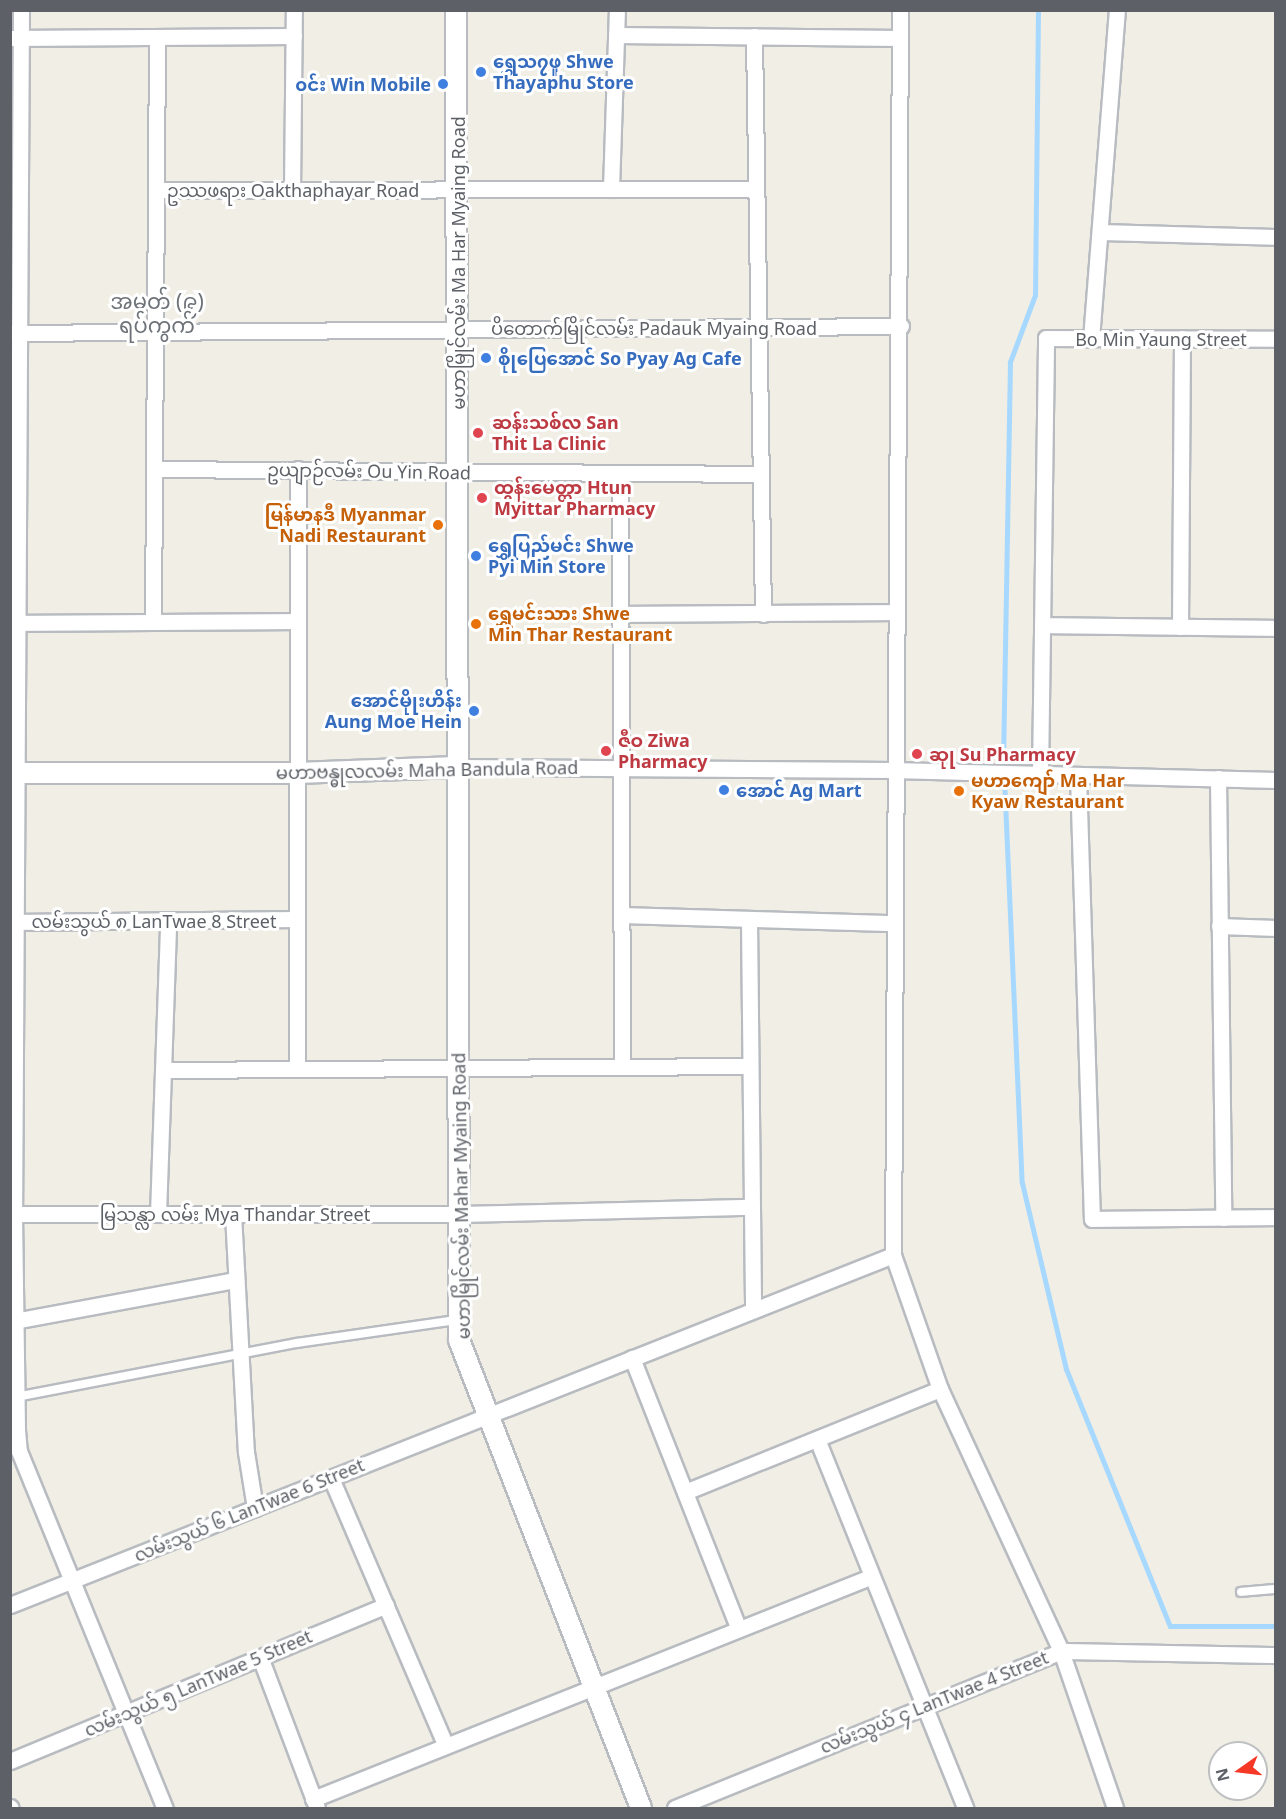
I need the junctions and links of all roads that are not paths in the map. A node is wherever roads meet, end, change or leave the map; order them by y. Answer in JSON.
{"nodes":[{"id":1,"x":21,"y":10,"type":"edge"},
{"id":2,"x":294,"y":10,"type":"edge"},
{"id":3,"x":456,"y":10,"type":"edge"},
{"id":4,"x":616,"y":10,"type":"edge"},
{"id":5,"x":900,"y":10,"type":"edge"},
{"id":6,"x":1117,"y":10,"type":"edge"},
{"id":7,"x":616,"y":35,"type":"junction"},
{"id":8,"x":294,"y":36,"type":"junction"},
{"id":9,"x":754,"y":36,"type":"junction"},
{"id":10,"x":157,"y":37,"type":"junction"},
{"id":11,"x":16,"y":38,"type":"edge"},
{"id":12,"x":900,"y":38,"type":"junction"},
{"id":13,"x":458,"y":189,"type":"junction"},
{"id":14,"x":610,"y":189,"type":"junction"},
{"id":15,"x":756,"y":189,"type":"junction"},
{"id":16,"x":156,"y":190,"type":"junction"},
{"id":17,"x":292,"y":190,"type":"junction"},
{"id":18,"x":1100,"y":232,"type":"junction"},
{"id":19,"x":1275,"y":237,"type":"edge"},
{"id":20,"x":901,"y":326,"type":"junction"},
{"id":21,"x":459,"y":328,"type":"junction"},
{"id":22,"x":758,"y":328,"type":"junction"},
{"id":23,"x":155,"y":331,"type":"junction"},
{"id":24,"x":16,"y":333,"type":"edge"},
{"id":25,"x":1182,"y":338,"type":"junction"},
{"id":26,"x":1091,"y":339,"type":"junction"},
{"id":27,"x":1275,"y":339,"type":"edge"},
{"id":28,"x":154,"y":469,"type":"junction"},
{"id":29,"x":298,"y":469,"type":"junction"},
{"id":30,"x":459,"y":473,"type":"junction"},
{"id":31,"x":620,"y":473,"type":"junction"},
{"id":32,"x":760,"y":474,"type":"junction"},
{"id":33,"x":896,"y":612,"type":"junction"},
{"id":34,"x":620,"y":614,"type":"junction"},
{"id":35,"x":763,"y":614,"type":"junction"},
{"id":36,"x":297,"y":621,"type":"junction"},
{"id":37,"x":14,"y":622,"type":"edge"},
{"id":38,"x":153,"y":622,"type":"junction"},
{"id":39,"x":1042,"y":625,"type":"junction"},
{"id":40,"x":1180,"y":627,"type":"junction"},
{"id":41,"x":1275,"y":628,"type":"edge"},
{"id":42,"x":456,"y":767,"type":"junction"},
{"id":43,"x":620,"y":769,"type":"junction"},
{"id":44,"x":893,"y":770,"type":"junction"},
{"id":45,"x":297,"y":772,"type":"junction"},
{"id":46,"x":14,"y":773,"type":"edge"},
{"id":47,"x":1040,"y":774,"type":"junction"},
{"id":48,"x":1078,"y":775,"type":"junction"},
{"id":49,"x":1218,"y":778,"type":"junction"},
{"id":50,"x":1275,"y":780,"type":"edge"},
{"id":51,"x":621,"y":915,"type":"junction"},
{"id":52,"x":297,"y":920,"type":"junction"},
{"id":53,"x":749,"y":920,"type":"junction"},
{"id":54,"x":168,"y":921,"type":"junction"},
{"id":55,"x":13,"y":922,"type":"edge"},
{"id":56,"x":895,"y":923,"type":"junction"},
{"id":57,"x":1219,"y":926,"type":"junction"},
{"id":58,"x":1275,"y":928,"type":"edge"},
{"id":59,"x":750,"y":1066,"type":"junction"},
{"id":60,"x":622,"y":1067,"type":"junction"},
{"id":61,"x":459,"y":1068,"type":"junction"},
{"id":62,"x":297,"y":1069,"type":"junction"},
{"id":63,"x":164,"y":1070,"type":"junction"},
{"id":64,"x":751,"y":1207,"type":"junction"},
{"id":65,"x":12,"y":1214,"type":"edge"},
{"id":66,"x":158,"y":1214,"type":"junction"},
{"id":67,"x":233,"y":1214,"type":"junction"},
{"id":68,"x":459,"y":1214,"type":"junction"},
{"id":69,"x":1275,"y":1217,"type":"edge"},
{"id":70,"x":1223,"y":1218,"type":"junction"},
{"id":71,"x":893,"y":1255,"type":"junction"},
{"id":72,"x":236,"y":1280,"type":"junction"},
{"id":73,"x":753,"y":1310,"type":"junction"},
{"id":74,"x":459,"y":1320,"type":"junction"},
{"id":75,"x":14,"y":1321,"type":"junction"},
{"id":76,"x":241,"y":1352,"type":"junction"},
{"id":77,"x":632,"y":1358,"type":"junction"},
{"id":78,"x":940,"y":1389,"type":"junction"},
{"id":79,"x":15,"y":1397,"type":"junction"},
{"id":80,"x":488,"y":1415,"type":"junction"},
{"id":81,"x":817,"y":1439,"type":"junction"},
{"id":82,"x":15,"y":1452,"type":"edge"},
{"id":83,"x":332,"y":1478,"type":"junction"},
{"id":84,"x":685,"y":1492,"type":"junction"},
{"id":85,"x":255,"y":1508,"type":"junction"},
{"id":86,"x":870,"y":1578,"type":"junction"},
{"id":87,"x":73,"y":1580,"type":"junction"},
{"id":88,"x":1275,"y":1589,"type":"edge"},
{"id":89,"x":1240,"y":1592,"type":"dead end"},
{"id":90,"x":10,"y":1605,"type":"edge"},
{"id":91,"x":386,"y":1605,"type":"junction"},
{"id":92,"x":739,"y":1629,"type":"junction"},
{"id":93,"x":1061,"y":1651,"type":"junction"},
{"id":94,"x":1275,"y":1655,"type":"edge"},
{"id":95,"x":260,"y":1657,"type":"junction"},
{"id":96,"x":593,"y":1686,"type":"junction"},
{"id":97,"x":923,"y":1706,"type":"junction"},
{"id":98,"x":126,"y":1713,"type":"junction"},
{"id":99,"x":445,"y":1744,"type":"junction"},
{"id":100,"x":10,"y":1761,"type":"edge"},
{"id":101,"x":315,"y":1804,"type":"edge"},
{"id":102,"x":165,"y":1809,"type":"edge"},
{"id":103,"x":641,"y":1809,"type":"edge"},
{"id":104,"x":675,"y":1809,"type":"edge"},
{"id":105,"x":965,"y":1809,"type":"edge"},
{"id":106,"x":1115,"y":1809,"type":"edge"}],
"edges":[{"from":1,"to":11,"type":"street"},
{"from":2,"to":8,"type":"street"},
{"from":3,"to":13,"type":"street","name":"မဟာမြိုင်လမ်း Ma Har Myaing Road"},
{"from":4,"to":7,"type":"street"},
{"from":5,"to":12,"type":"street"},
{"from":6,"to":18,"type":"street"},
{"from":7,"to":9,"type":"street"},
{"from":7,"to":14,"type":"street"},
{"from":8,"to":10,"type":"street"},
{"from":8,"to":17,"type":"street"},
{"from":9,"to":12,"type":"street"},
{"from":9,"to":15,"type":"street"},
{"from":10,"to":11,"type":"street"},
{"from":10,"to":16,"type":"street"},
{"from":11,"to":24,"type":"street"},
{"from":12,"to":20,"type":"street"},
{"from":13,"to":14,"type":"street","name":"ဥဿဖရား Oakthaphayar Road"},
{"from":13,"to":17,"type":"street","name":"ဥဿဖရား Oakthaphayar Road"},
{"from":13,"to":21,"type":"street","name":"မဟာမြိုင်လမ်း Ma Har Myaing Road"},
{"from":14,"to":15,"type":"street","name":"ဥဿဖရား Oakthaphayar Road"},
{"from":15,"to":22,"type":"street"},
{"from":16,"to":17,"type":"street","name":"ဥဿဖရား Oakthaphayar Road"},
{"from":16,"to":23,"type":"street"},
{"from":18,"to":19,"type":"street"},
{"from":18,"to":26,"type":"street"},
{"from":20,"to":22,"type":"street","name":"ပိတောက်မြိုင်လမ်း Padauk Myaing Road"},
{"from":20,"to":33,"type":"street"},
{"from":21,"to":22,"type":"street","name":"ပိတောက်မြိုင်လမ်း Padauk Myaing Road"},
{"from":21,"to":23,"type":"street","name":"ပိတောက်မြိုင်လမ်း Padauk Myaing Road"},
{"from":21,"to":30,"type":"street","name":"မဟာမြိုင်လမ်း Ma Har Myaing Road"},
{"from":22,"to":32,"type":"street"},
{"from":23,"to":24,"type":"street","name":"ပိတောက်မြိုင်လမ်း Padauk Myaing Road"},
{"from":23,"to":28,"type":"street"},
{"from":24,"to":37,"type":"street"},
{"from":25,"to":26,"type":"street","name":"Bo Min Yaung Street"},
{"from":25,"to":27,"type":"street","name":"Bo Min Yaung Street"},
{"from":25,"to":40,"type":"street"},
{"from":26,"to":39,"type":"street","name":"Bo Min Yaung Street"},
{"from":28,"to":29,"type":"street","name":"ဥယျာဉ်လမ်း Ou Yin Road"},
{"from":28,"to":38,"type":"street"},
{"from":29,"to":30,"type":"street","name":"ဥယျာဉ်လမ်း Ou Yin Road"},
{"from":29,"to":36,"type":"street"},
{"from":30,"to":31,"type":"street","name":"ဥယျာဉ်လမ်း Ou Yin Road"},
{"from":30,"to":42,"type":"street","name":"မဟာမြိုင်လမ်း Ma Har Myaing Road"},
{"from":31,"to":32,"type":"street","name":"ဥယျာဉ်လမ်း Ou Yin Road"},
{"from":31,"to":34,"type":"street"},
{"from":32,"to":35,"type":"street"},
{"from":33,"to":35,"type":"street"},
{"from":33,"to":44,"type":"street"},
{"from":34,"to":35,"type":"street"},
{"from":34,"to":43,"type":"street"},
{"from":36,"to":38,"type":"street"},
{"from":36,"to":45,"type":"street"},
{"from":37,"to":38,"type":"street"},
{"from":37,"to":46,"type":"street"},
{"from":39,"to":40,"type":"street"},
{"from":39,"to":47,"type":"street"},
{"from":40,"to":41,"type":"street"},
{"from":42,"to":43,"type":"street","name":"မဟာဗန္ဓုလလမ်း Maha Bandula Road"},
{"from":42,"to":45,"type":"street","name":"မဟာဗန္ဓုလလမ်း Maha Bandula Road"},
{"from":42,"to":61,"type":"street","name":"မဟာမြိုင်လမ်း Mahar Myaing Road"},
{"from":43,"to":44,"type":"street","name":"မဟာဗန္ဓုလလမ်း Maha Bandula Road"},
{"from":43,"to":51,"type":"street"},
{"from":44,"to":47,"type":"street","name":"မဟာဗန္ဓုလလမ်း Maha Bandula Road"},
{"from":44,"to":56,"type":"street"},
{"from":45,"to":46,"type":"street","name":"မဟာဗန္ဓုလလမ်း Maha Bandula Road"},
{"from":45,"to":52,"type":"street"},
{"from":46,"to":55,"type":"street"},
{"from":47,"to":48,"type":"street","name":"မဟာဗန္ဓုလလမ်း Maha Bandula Road"},
{"from":48,"to":49,"type":"street","name":"မဟာဗန္ဓုလလမ်း Maha Bandula Road"},
{"from":48,"to":70,"type":"street"},
{"from":49,"to":50,"type":"street","name":"မဟာဗန္ဓုလလမ်း Maha Bandula Road"},
{"from":49,"to":57,"type":"street"},
{"from":51,"to":53,"type":"street"},
{"from":51,"to":60,"type":"street"},
{"from":52,"to":54,"type":"street","name":"လမ်းသွယ် ၈ LanTwae 8 Street"},
{"from":52,"to":62,"type":"street"},
{"from":53,"to":56,"type":"street"},
{"from":53,"to":59,"type":"street"},
{"from":54,"to":55,"type":"street","name":"လမ်းသွယ် ၈ LanTwae 8 Street"},
{"from":54,"to":63,"type":"street"},
{"from":55,"to":65,"type":"street"},
{"from":56,"to":71,"type":"street"},
{"from":57,"to":58,"type":"street"},
{"from":57,"to":70,"type":"street"},
{"from":59,"to":60,"type":"street"},
{"from":59,"to":64,"type":"street"},
{"from":60,"to":61,"type":"street"},
{"from":61,"to":62,"type":"street"},
{"from":61,"to":68,"type":"street","name":"မဟာမြိုင်လမ်း Mahar Myaing Road"},
{"from":62,"to":63,"type":"street"},
{"from":63,"to":66,"type":"street"},
{"from":64,"to":68,"type":"street","name":"မြသန္လာ လမ်း Mya Thandar Street"},
{"from":64,"to":73,"type":"street"},
{"from":65,"to":66,"type":"street","name":"မြသန္လာ လမ်း Mya Thandar Street"},
{"from":65,"to":75,"type":"street"},
{"from":66,"to":67,"type":"street","name":"မြသန္လာ လမ်း Mya Thandar Street"},
{"from":67,"to":68,"type":"street","name":"မြသန္လာ လမ်း Mya Thandar Street"},
{"from":67,"to":72,"type":"street"},
{"from":68,"to":74,"type":"street","name":"မဟာမြိုင်လမ်း Mahar Myaing Road"},
{"from":69,"to":70,"type":"street"},
{"from":71,"to":73,"type":"street","name":"လမ်းသွယ် ၆ LanTwae 6 Street"},
{"from":71,"to":78,"type":"street"},
{"from":72,"to":75,"type":"street"},
{"from":72,"to":76,"type":"street"},
{"from":73,"to":77,"type":"street","name":"လမ်းသွယ် ၆ LanTwae 6 Street"},
{"from":74,"to":76,"type":"lane"},
{"from":74,"to":80,"type":"street","name":"မဟာမြိုင်လမ်း Mahar Myaing Road"},
{"from":75,"to":79,"type":"street"},
{"from":76,"to":79,"type":"lane"},
{"from":76,"to":85,"type":"street"},
{"from":77,"to":80,"type":"street","name":"လမ်းသွယ် ၆ LanTwae 6 Street"},
{"from":77,"to":84,"type":"street"},
{"from":78,"to":81,"type":"street"},
{"from":78,"to":93,"type":"street"},
{"from":79,"to":82,"type":"street"},
{"from":80,"to":83,"type":"street","name":"လမ်းသွယ် ၆ LanTwae 6 Street"},
{"from":80,"to":96,"type":"street","name":"မဟာမြိုင်လမ်း Mahar Myaing Road"},
{"from":81,"to":84,"type":"street"},
{"from":81,"to":86,"type":"street"},
{"from":82,"to":87,"type":"street"},
{"from":83,"to":85,"type":"street","name":"လမ်းသွယ် ၆ LanTwae 6 Street"},
{"from":83,"to":91,"type":"street"},
{"from":84,"to":92,"type":"street"},
{"from":85,"to":87,"type":"street","name":"လမ်းသွယ် ၆ LanTwae 6 Street"},
{"from":86,"to":92,"type":"street"},
{"from":86,"to":97,"type":"street"},
{"from":87,"to":90,"type":"street","name":"လမ်းသွယ် ၆ LanTwae 6 Street"},
{"from":87,"to":98,"type":"street"},
{"from":88,"to":89,"type":"lane"},
{"from":91,"to":95,"type":"street","name":"လမ်းသွယ် ၅ LanTwae 5 Street"},
{"from":91,"to":99,"type":"street"},
{"from":92,"to":96,"type":"street"},
{"from":93,"to":94,"type":"street","name":"လမ်းသွယ် ၄ LanTwae 4 Street"},
{"from":93,"to":97,"type":"street","name":"လမ်းသွယ် ၄ LanTwae 4 Street"},
{"from":93,"to":106,"type":"street"},
{"from":95,"to":98,"type":"street","name":"လမ်းသွယ် ၅ LanTwae 5 Street"},
{"from":95,"to":101,"type":"street"},
{"from":96,"to":99,"type":"street"},
{"from":96,"to":103,"type":"street","name":"မဟာမြိုင်လမ်း Mahar Myaing Road"},
{"from":97,"to":104,"type":"street","name":"လမ်းသွယ် ၄ LanTwae 4 Street"},
{"from":97,"to":105,"type":"street"},
{"from":98,"to":100,"type":"street","name":"လမ်းသွယ် ၅ LanTwae 5 Street"},
{"from":98,"to":102,"type":"street"},
{"from":99,"to":101,"type":"street"}]}
